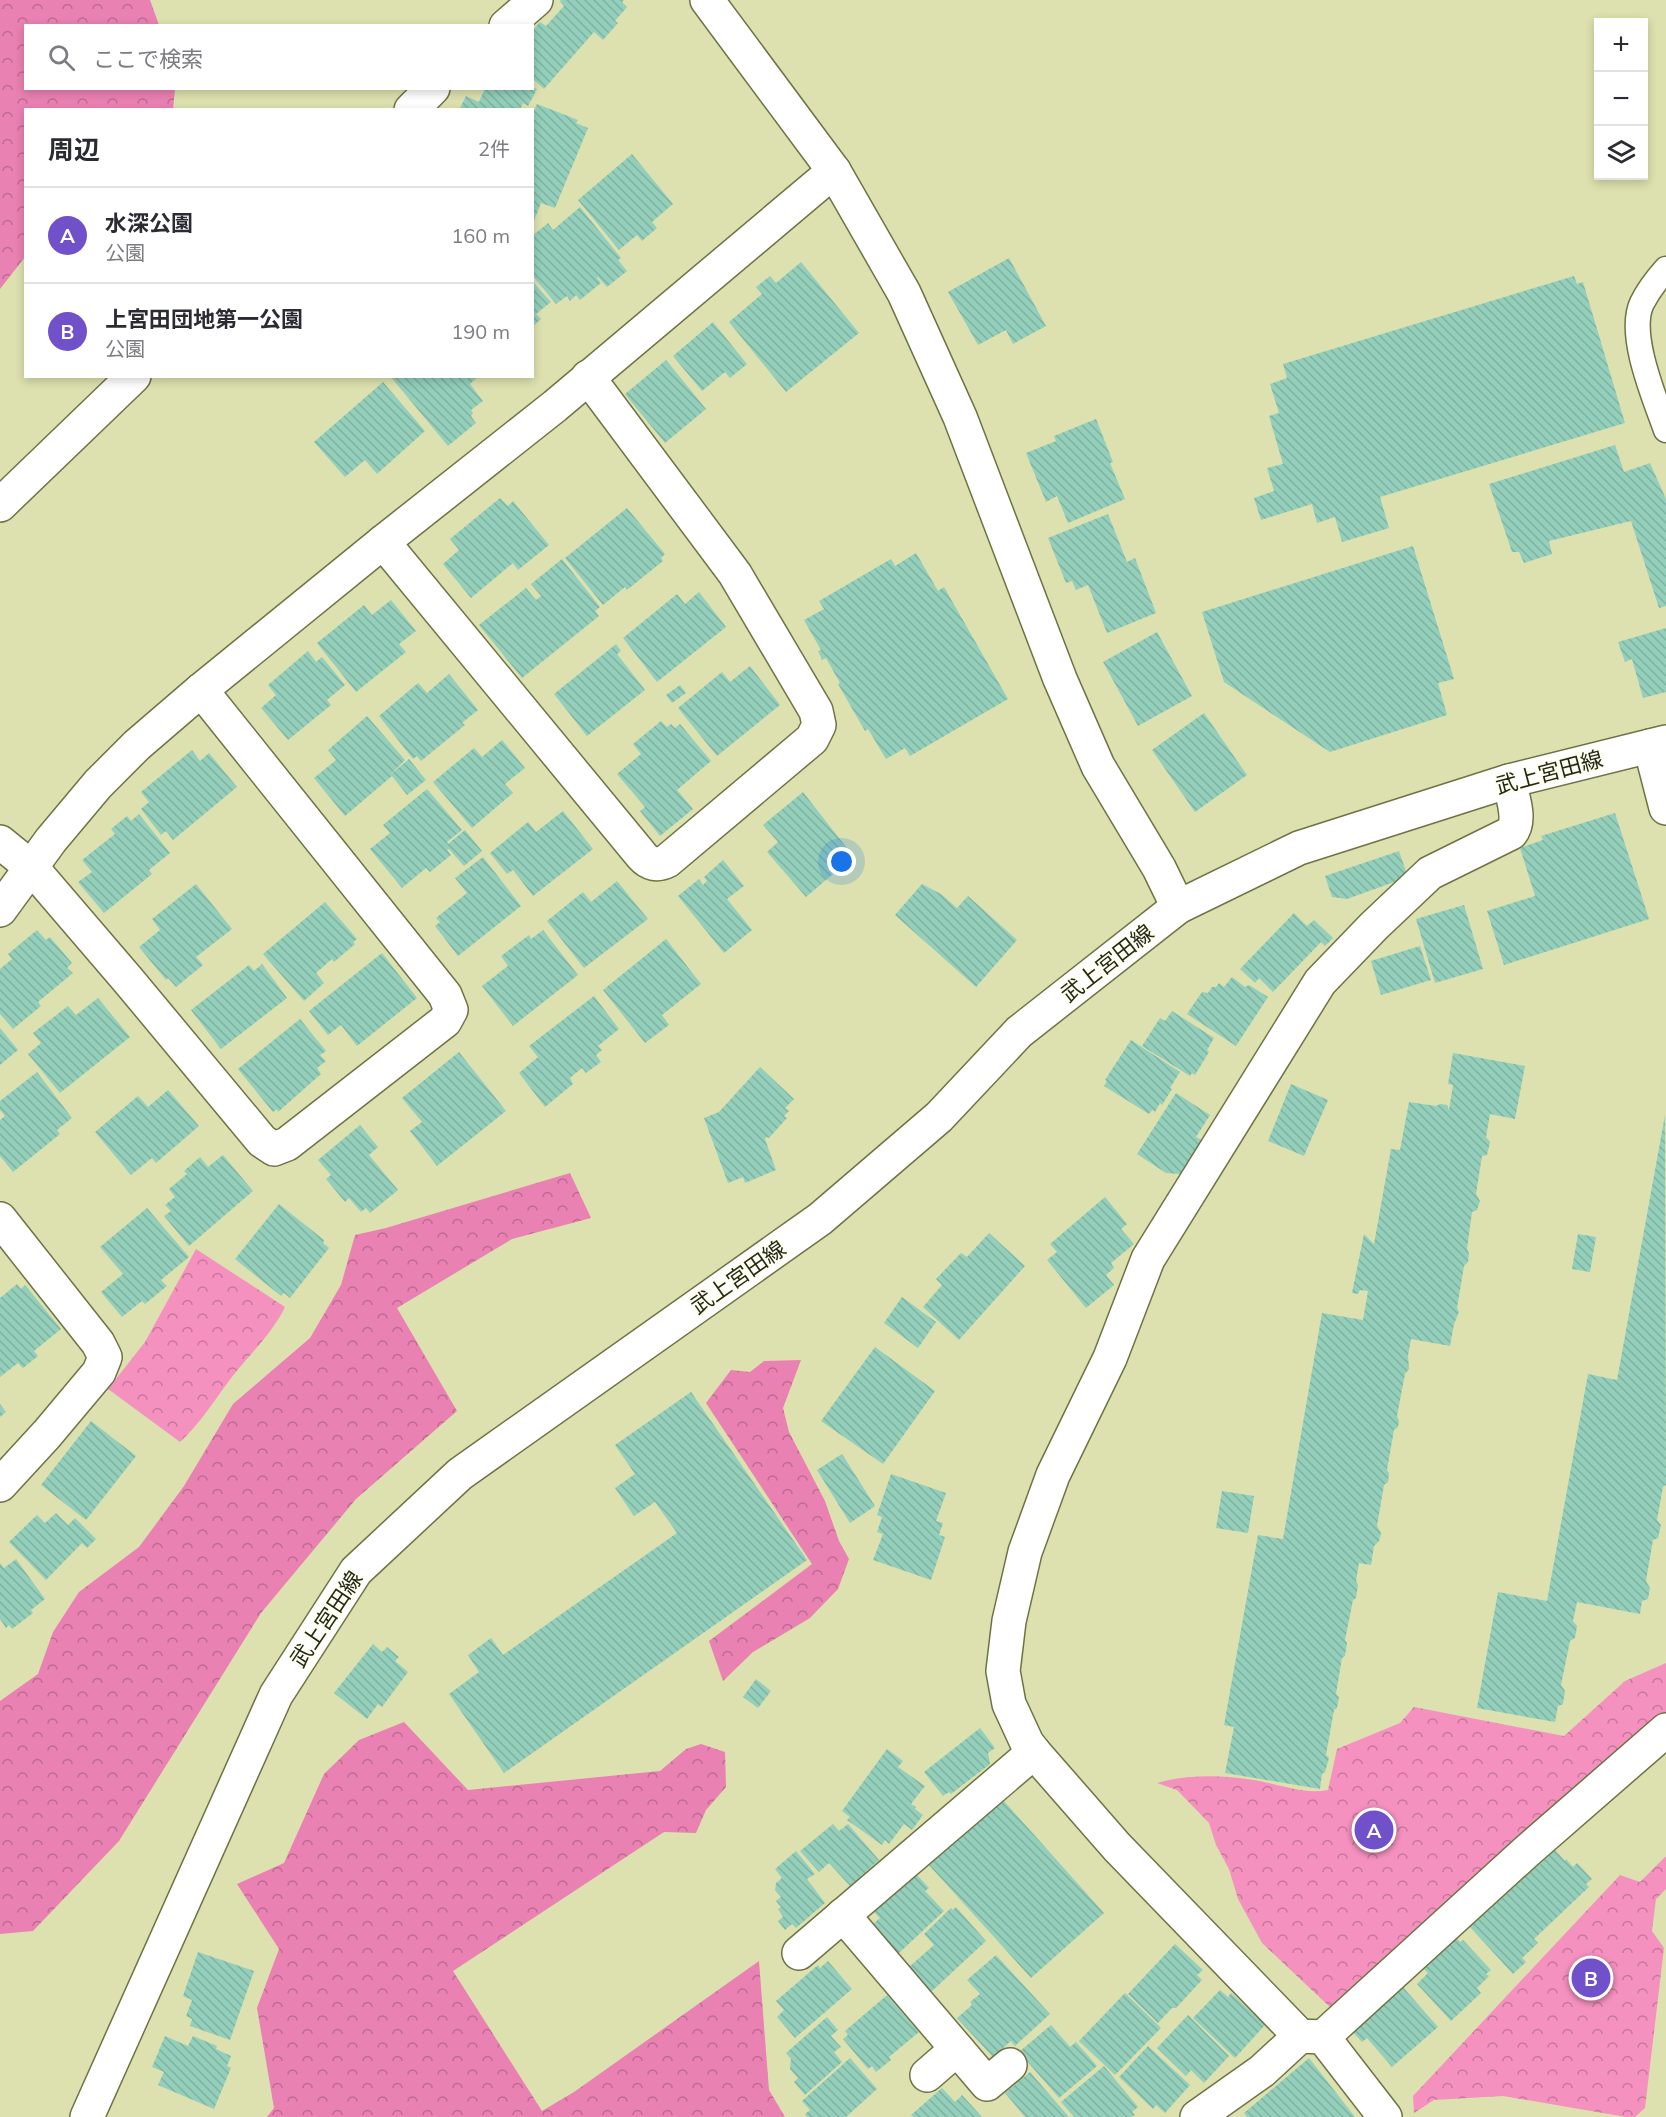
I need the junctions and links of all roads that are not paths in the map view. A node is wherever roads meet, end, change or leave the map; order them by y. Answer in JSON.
{"nodes":[{"id":1,"x":536,"y":0,"type":"edge"},
{"id":2,"x":707,"y":0,"type":"edge"},
{"id":3,"x":508,"y":24,"type":"edge"},
{"id":4,"x":431,"y":90,"type":"edge"},
{"id":5,"x":413,"y":108,"type":"edge"},
{"id":6,"x":834,"y":171,"type":"junction"},
{"id":7,"x":1666,"y":269,"type":"edge"},
{"id":8,"x":588,"y":377,"type":"junction"},
{"id":9,"x":132,"y":378,"type":"edge"},
{"id":10,"x":1666,"y":430,"type":"edge"},
{"id":11,"x":0,"y":505,"type":"edge"},
{"id":12,"x":382,"y":542,"type":"junction"},
{"id":13,"x":201,"y":690,"type":"junction"},
{"id":14,"x":1658,"y":744,"type":"edge"},
{"id":15,"x":1509,"y":781,"type":"junction"},
{"id":16,"x":1666,"y":808,"type":"edge"},
{"id":17,"x":0,"y":842,"type":"edge"},
{"id":18,"x":32,"y":868,"type":"junction"},
{"id":19,"x":1178,"y":907,"type":"junction"},
{"id":20,"x":0,"y":910,"type":"edge"},
{"id":21,"x":0,"y":1219,"type":"edge"},
{"id":22,"x":0,"y":1485,"type":"edge"},
{"id":23,"x":1666,"y":1730,"type":"edge"},
{"id":24,"x":1034,"y":1752,"type":"junction"},
{"id":25,"x":843,"y":1915,"type":"junction"},
{"id":26,"x":799,"y":1953,"type":"dead end"},
{"id":27,"x":1311,"y":2037,"type":"junction"},
{"id":28,"x":957,"y":2049,"type":"junction"},
{"id":29,"x":1010,"y":2065,"type":"dead end"},
{"id":30,"x":927,"y":2075,"type":"dead end"},
{"id":31,"x":87,"y":2117,"type":"edge"},
{"id":32,"x":1197,"y":2117,"type":"edge"},
{"id":33,"x":1385,"y":2117,"type":"edge"}],
"edges":[{"from":1,"to":3,"type":"street"},
{"from":2,"to":6,"type":"street"},
{"from":4,"to":5,"type":"street"},
{"from":6,"to":8,"type":"street"},
{"from":6,"to":19,"type":"street"},
{"from":7,"to":10,"type":"lane"},
{"from":8,"to":12,"type":"street"},
{"from":8,"to":12,"type":"street"},
{"from":9,"to":11,"type":"street"},
{"from":12,"to":13,"type":"street"},
{"from":13,"to":18,"type":"street"},
{"from":13,"to":18,"type":"street"},
{"from":14,"to":15,"type":"street","name":"武上宮田線"},
{"from":14,"to":16,"type":"street"},
{"from":15,"to":19,"type":"street","name":"武上宮田線"},
{"from":15,"to":24,"type":"street"},
{"from":17,"to":18,"type":"street"},
{"from":18,"to":20,"type":"street"},
{"from":19,"to":31,"type":"street","name":"武上宮田線"},
{"from":21,"to":22,"type":"street"},
{"from":23,"to":27,"type":"street"},
{"from":24,"to":25,"type":"street"},
{"from":24,"to":27,"type":"street"},
{"from":25,"to":26,"type":"street"},
{"from":25,"to":28,"type":"street"},
{"from":27,"to":32,"type":"street"},
{"from":27,"to":33,"type":"street"},
{"from":28,"to":29,"type":"street"},
{"from":28,"to":30,"type":"street"}]}
